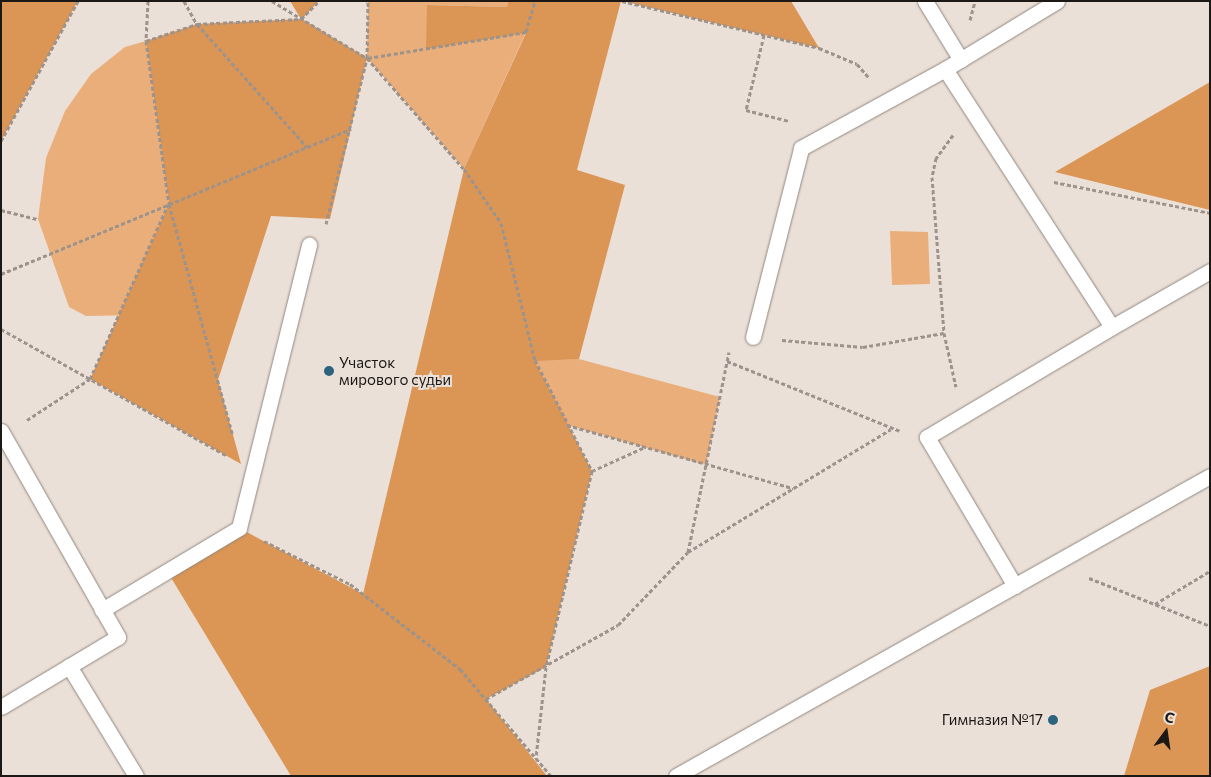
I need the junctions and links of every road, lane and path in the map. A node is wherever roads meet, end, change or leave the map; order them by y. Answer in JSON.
{"nodes":[{"id":1,"x":78,"y":1,"type":"edge"},
{"id":2,"x":148,"y":1,"type":"edge"},
{"id":3,"x":184,"y":1,"type":"edge"},
{"id":4,"x":272,"y":1,"type":"edge"},
{"id":5,"x":319,"y":1,"type":"edge"},
{"id":6,"x":368,"y":1,"type":"edge"},
{"id":7,"x":535,"y":1,"type":"edge"},
{"id":8,"x":622,"y":1,"type":"edge"},
{"id":9,"x":925,"y":1,"type":"edge"},
{"id":10,"x":1057,"y":1,"type":"edge"},
{"id":11,"x":301,"y":19,"type":"junction"},
{"id":12,"x":198,"y":24,"type":"junction"},
{"id":13,"x":764,"y":35,"type":"junction"},
{"id":14,"x":146,"y":40,"type":"junction"},
{"id":15,"x":367,"y":58,"type":"junction"},
{"id":16,"x":961,"y":60,"type":"junction"},
{"id":17,"x":945,"y":69,"type":"junction"},
{"id":18,"x":890,"y":100,"type":"junction"},
{"id":19,"x":976,"y":118,"type":"junction"},
{"id":20,"x":351,"y":129,"type":"junction"},
{"id":21,"x":787,"y":129,"type":"dead end"},
{"id":22,"x":1,"y":141,"type":"edge"},
{"id":23,"x":307,"y":147,"type":"junction"},
{"id":24,"x":1012,"y":173,"type":"junction"},
{"id":25,"x":169,"y":204,"type":"junction"},
{"id":26,"x":1,"y":210,"type":"edge"},
{"id":27,"x":1210,"y":213,"type":"edge"},
{"id":28,"x":38,"y":219,"type":"dead end"},
{"id":29,"x":309,"y":245,"type":"joint"},
{"id":30,"x":1210,"y":270,"type":"edge"},
{"id":31,"x":1,"y":274,"type":"edge"},
{"id":32,"x":1112,"y":327,"type":"junction"},
{"id":33,"x":1,"y":329,"type":"edge"},
{"id":34,"x":944,"y":333,"type":"junction"},
{"id":35,"x":753,"y":337,"type":"junction"},
{"id":36,"x":727,"y":361,"type":"junction"},
{"id":37,"x":90,"y":379,"type":"junction"},
{"id":38,"x":963,"y":414,"type":"junction"},
{"id":39,"x":567,"y":425,"type":"junction"},
{"id":40,"x":891,"y":429,"type":"junction"},
{"id":41,"x":2,"y":433,"type":"edge"},
{"id":42,"x":927,"y":437,"type":"junction"},
{"id":43,"x":643,"y":448,"type":"junction"},
{"id":44,"x":706,"y":465,"type":"junction"},
{"id":45,"x":247,"y":468,"type":"junction"},
{"id":46,"x":592,"y":471,"type":"junction"},
{"id":47,"x":1210,"y":476,"type":"edge"},
{"id":48,"x":793,"y":488,"type":"junction"},
{"id":49,"x":239,"y":528,"type":"junction"},
{"id":50,"x":688,"y":552,"type":"junction"},
{"id":51,"x":1053,"y":564,"type":"junction"},
{"id":52,"x":1210,"y":571,"type":"edge"},
{"id":53,"x":1016,"y":586,"type":"junction"},
{"id":54,"x":1155,"y":604,"type":"junction"},
{"id":55,"x":102,"y":610,"type":"junction"},
{"id":56,"x":1210,"y":626,"type":"edge"},
{"id":57,"x":69,"y":666,"type":"junction"},
{"id":58,"x":546,"y":667,"type":"junction"},
{"id":59,"x":486,"y":699,"type":"junction"},
{"id":60,"x":1,"y":707,"type":"edge"},
{"id":61,"x":536,"y":758,"type":"junction"},
{"id":62,"x":136,"y":776,"type":"edge"},
{"id":63,"x":551,"y":776,"type":"edge"},
{"id":64,"x":676,"y":776,"type":"edge"}],
"edges":[{"from":1,"to":22,"type":"path"},
{"from":2,"to":14,"type":"path"},
{"from":3,"to":12,"type":"path"},
{"from":4,"to":11,"type":"path"},
{"from":5,"to":11,"type":"path"},
{"from":6,"to":15,"type":"path"},
{"from":7,"to":15,"type":"path"},
{"from":8,"to":13,"type":"path"},
{"from":9,"to":16,"type":"lane"},
{"from":10,"to":16,"type":"lane"},
{"from":11,"to":12,"type":"path"},
{"from":11,"to":15,"type":"path"},
{"from":12,"to":14,"type":"path"},
{"from":12,"to":23,"type":"path"},
{"from":13,"to":18,"type":"path"},
{"from":13,"to":21,"type":"path"},
{"from":14,"to":25,"type":"path"},
{"from":15,"to":20,"type":"path"},
{"from":15,"to":39,"type":"path"},
{"from":16,"to":17,"type":"lane"},
{"from":17,"to":18,"type":"lane"},
{"from":17,"to":19,"type":"lane"},
{"from":18,"to":35,"type":"lane"},
{"from":19,"to":24,"type":"lane"},
{"from":19,"to":34,"type":"path"},
{"from":20,"to":23,"type":"path"},
{"from":20,"to":29,"type":"path"},
{"from":23,"to":25,"type":"path"},
{"from":24,"to":27,"type":"path"},
{"from":24,"to":32,"type":"lane"},
{"from":25,"to":31,"type":"path"},
{"from":25,"to":37,"type":"path"},
{"from":25,"to":45,"type":"path"},
{"from":26,"to":28,"type":"path"},
{"from":29,"to":45,"type":"lane"},
{"from":30,"to":32,"type":"lane"},
{"from":32,"to":38,"type":"lane"},
{"from":33,"to":37,"type":"path"},
{"from":34,"to":35,"type":"path"},
{"from":34,"to":38,"type":"path"},
{"from":35,"to":36,"type":"path"},
{"from":36,"to":40,"type":"path"},
{"from":36,"to":44,"type":"path"},
{"from":37,"to":41,"type":"path"},
{"from":37,"to":45,"type":"path"},
{"from":38,"to":42,"type":"lane"},
{"from":39,"to":43,"type":"path"},
{"from":39,"to":46,"type":"path"},
{"from":40,"to":42,"type":"path"},
{"from":40,"to":48,"type":"path"},
{"from":41,"to":55,"type":"lane"},
{"from":42,"to":53,"type":"lane"},
{"from":43,"to":44,"type":"path"},
{"from":43,"to":46,"type":"path"},
{"from":44,"to":48,"type":"path"},
{"from":44,"to":50,"type":"path"},
{"from":45,"to":49,"type":"lane"},
{"from":46,"to":58,"type":"path"},
{"from":47,"to":51,"type":"lane"},
{"from":48,"to":50,"type":"path"},
{"from":49,"to":55,"type":"lane"},
{"from":49,"to":59,"type":"path"},
{"from":50,"to":58,"type":"path"},
{"from":51,"to":53,"type":"lane"},
{"from":51,"to":54,"type":"path"},
{"from":52,"to":54,"type":"path"},
{"from":53,"to":64,"type":"lane"},
{"from":54,"to":56,"type":"path"},
{"from":55,"to":57,"type":"lane"},
{"from":57,"to":60,"type":"lane"},
{"from":57,"to":62,"type":"lane"},
{"from":58,"to":59,"type":"path"},
{"from":58,"to":61,"type":"path"},
{"from":59,"to":61,"type":"path"},
{"from":61,"to":63,"type":"path"}]}
